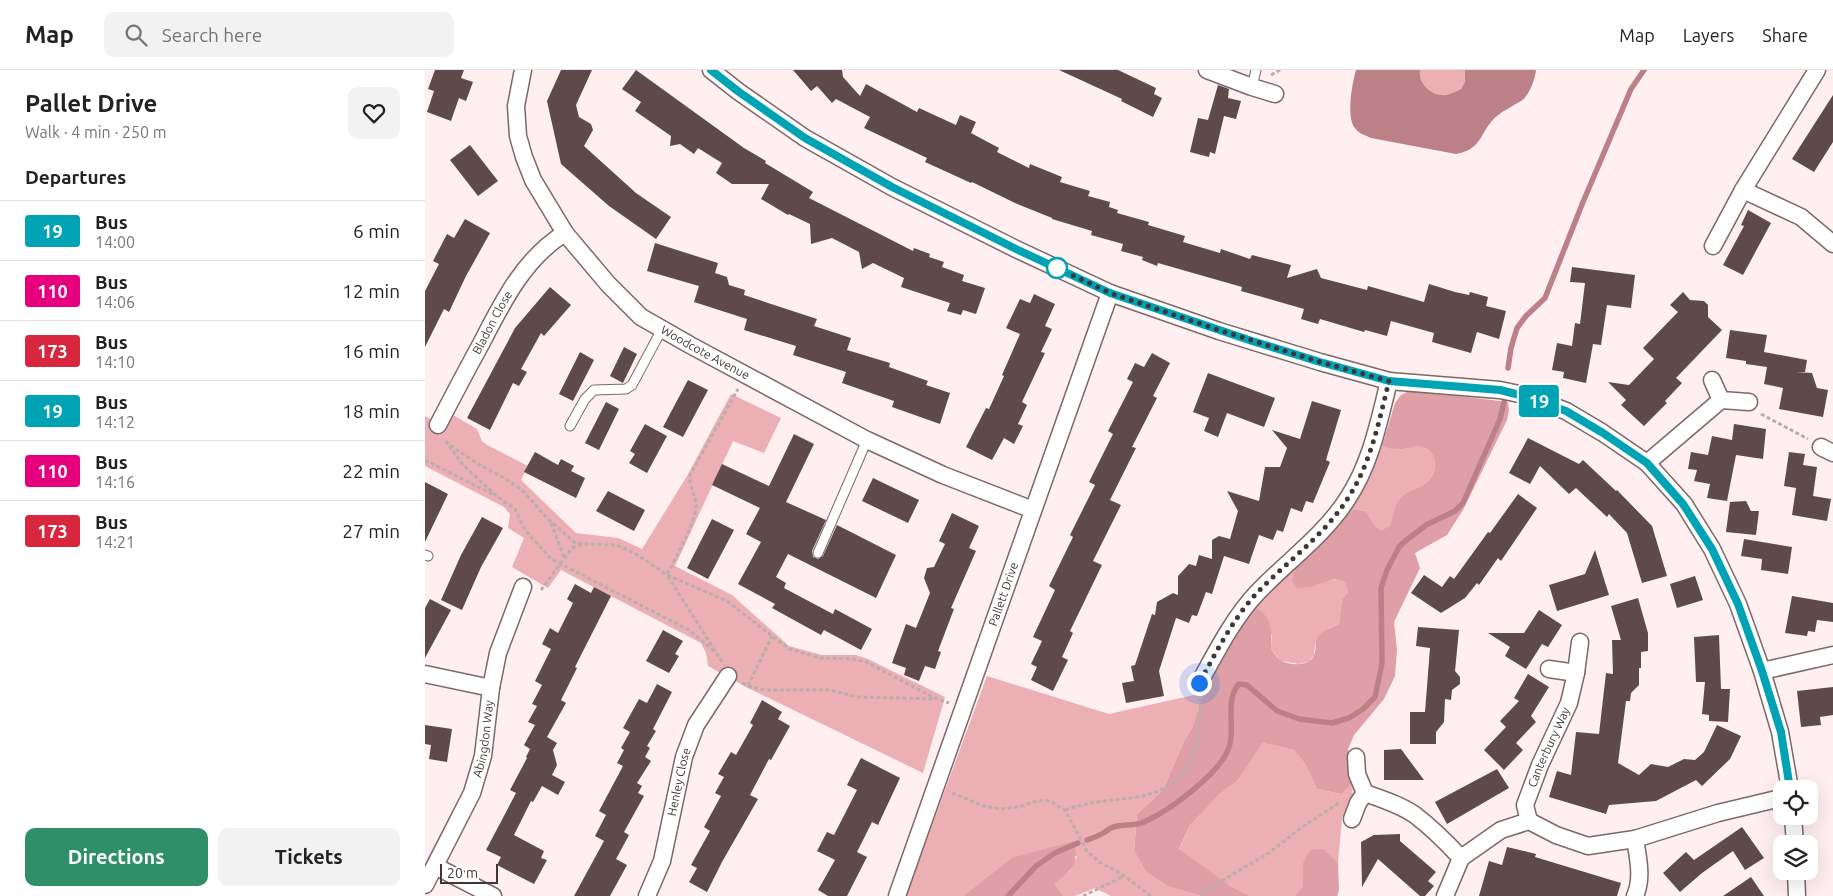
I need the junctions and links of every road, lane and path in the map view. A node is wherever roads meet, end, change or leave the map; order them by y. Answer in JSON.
{"nodes":[{"id":1,"x":523,"y":70,"type":"edge"},
{"id":2,"x":711,"y":70,"type":"edge"},
{"id":3,"x":1207,"y":70,"type":"edge"},
{"id":4,"x":1256,"y":70,"type":"edge"},
{"id":5,"x":1817,"y":70,"type":"edge"},
{"id":6,"x":1252,"y":87,"type":"junction"},
{"id":7,"x":1275,"y":94,"type":"dead end"},
{"id":8,"x":1743,"y":190,"type":"junction"},
{"id":9,"x":565,"y":233,"type":"junction"},
{"id":10,"x":1833,"y":244,"type":"edge"},
{"id":11,"x":1713,"y":246,"type":"dead end"},
{"id":12,"x":1110,"y":293,"type":"junction"},
{"id":13,"x":661,"y":329,"type":"junction"},
{"id":14,"x":746,"y":375,"type":"junction"},
{"id":15,"x":1711,"y":380,"type":"dead end"},
{"id":16,"x":1389,"y":381,"type":"junction"},
{"id":17,"x":1721,"y":400,"type":"junction"},
{"id":18,"x":1744,"y":402,"type":"joint"},
{"id":19,"x":438,"y":424,"type":"joint"},
{"id":20,"x":570,"y":426,"type":"dead end"},
{"id":21,"x":867,"y":440,"type":"junction"},
{"id":22,"x":447,"y":443,"type":"junction"},
{"id":23,"x":1827,"y":450,"type":"edge"},
{"id":24,"x":425,"y":460,"type":"edge"},
{"id":25,"x":1647,"y":463,"type":"junction"},
{"id":26,"x":499,"y":498,"type":"junction"},
{"id":27,"x":1033,"y":510,"type":"junction"},
{"id":28,"x":551,"y":522,"type":"junction"},
{"id":29,"x":583,"y":544,"type":"junction"},
{"id":30,"x":818,"y":553,"type":"dead end"},
{"id":31,"x":564,"y":557,"type":"junction"},
{"id":32,"x":559,"y":564,"type":"junction"},
{"id":33,"x":667,"y":575,"type":"junction"},
{"id":34,"x":523,"y":587,"type":"joint"},
{"id":35,"x":772,"y":636,"type":"junction"},
{"id":36,"x":1580,"y":642,"type":"dead end"},
{"id":37,"x":1833,"y":655,"type":"edge"},
{"id":38,"x":719,"y":656,"type":"junction"},
{"id":39,"x":1549,"y":668,"type":"dead end"},
{"id":40,"x":1762,"y":671,"type":"junction"},
{"id":41,"x":1576,"y":673,"type":"junction"},
{"id":42,"x":425,"y":674,"type":"edge"},
{"id":43,"x":728,"y":676,"type":"junction"},
{"id":44,"x":1199,"y":683,"type":"joint"},
{"id":45,"x":748,"y":686,"type":"junction"},
{"id":46,"x":491,"y":688,"type":"junction"},
{"id":47,"x":937,"y":699,"type":"junction"},
{"id":48,"x":964,"y":707,"type":"junction"},
{"id":49,"x":1356,"y":757,"type":"dead end"},
{"id":50,"x":1789,"y":780,"type":"edge"},
{"id":51,"x":935,"y":786,"type":"junction"},
{"id":52,"x":1365,"y":793,"type":"junction"},
{"id":53,"x":1773,"y":800,"type":"edge"},
{"id":54,"x":1065,"y":810,"type":"junction"},
{"id":55,"x":1352,"y":819,"type":"dead end"},
{"id":56,"x":1529,"y":821,"type":"junction"},
{"id":57,"x":1635,"y":840,"type":"junction"},
{"id":58,"x":1461,"y":858,"type":"junction"},
{"id":59,"x":435,"y":866,"type":"junction"},
{"id":60,"x":1124,"y":876,"type":"junction"},
{"id":61,"x":1797,"y":880,"type":"edge"},
{"id":62,"x":425,"y":885,"type":"edge"},
{"id":63,"x":493,"y":896,"type":"edge"},
{"id":64,"x":647,"y":896,"type":"edge"},
{"id":65,"x":897,"y":896,"type":"edge"},
{"id":66,"x":1083,"y":896,"type":"edge"},
{"id":67,"x":1151,"y":896,"type":"edge"},
{"id":68,"x":1201,"y":896,"type":"edge"},
{"id":69,"x":1445,"y":896,"type":"edge"},
{"id":70,"x":1635,"y":896,"type":"edge"},
{"id":71,"x":1797,"y":896,"type":"edge"}],
"edges":[{"from":1,"to":9,"type":"street","name":"Woodcote Avenue"},
{"from":2,"to":12,"type":"street"},
{"from":3,"to":6,"type":"street"},
{"from":4,"to":6,"type":"lane"},
{"from":5,"to":8,"type":"street"},
{"from":6,"to":7,"type":"street"},
{"from":8,"to":10,"type":"street"},
{"from":8,"to":11,"type":"street"},
{"from":9,"to":13,"type":"street","name":"Woodcote Avenue"},
{"from":9,"to":19,"type":"street","name":"Bladon Close"},
{"from":12,"to":16,"type":"street"},
{"from":12,"to":27,"type":"street","name":"Pallett Drive"},
{"from":13,"to":14,"type":"street","name":"Woodcote Avenue"},
{"from":13,"to":20,"type":"lane"},
{"from":14,"to":21,"type":"street","name":"Woodcote Avenue"},
{"from":14,"to":33,"type":"path"},
{"from":15,"to":17,"type":"street"},
{"from":16,"to":25,"type":"street"},
{"from":16,"to":44,"type":"street"},
{"from":17,"to":18,"type":"street"},
{"from":17,"to":25,"type":"street"},
{"from":18,"to":23,"type":"path"},
{"from":19,"to":22,"type":"path"},
{"from":21,"to":27,"type":"street","name":"Woodcote Avenue"},
{"from":21,"to":30,"type":"lane"},
{"from":22,"to":26,"type":"path"},
{"from":22,"to":28,"type":"path"},
{"from":24,"to":26,"type":"path"},
{"from":25,"to":40,"type":"street"},
{"from":26,"to":32,"type":"path"},
{"from":27,"to":48,"type":"street","name":"Pallett Drive"},
{"from":28,"to":29,"type":"path"},
{"from":28,"to":31,"type":"path"},
{"from":29,"to":31,"type":"path"},
{"from":29,"to":33,"type":"path"},
{"from":31,"to":32,"type":"path"},
{"from":32,"to":34,"type":"path"},
{"from":32,"to":38,"type":"path"},
{"from":33,"to":35,"type":"path"},
{"from":33,"to":38,"type":"path"},
{"from":34,"to":46,"type":"street","name":"Abingdon Way"},
{"from":35,"to":45,"type":"path"},
{"from":35,"to":47,"type":"path"},
{"from":36,"to":41,"type":"street","name":"Canterbury Way"},
{"from":37,"to":40,"type":"street"},
{"from":38,"to":43,"type":"path"},
{"from":39,"to":41,"type":"street"},
{"from":40,"to":50,"type":"street"},
{"from":41,"to":56,"type":"street","name":"Canterbury Way"},
{"from":42,"to":46,"type":"street"},
{"from":43,"to":45,"type":"path"},
{"from":43,"to":64,"type":"street","name":"Henley Close"},
{"from":44,"to":54,"type":"path"},
{"from":45,"to":47,"type":"path"},
{"from":46,"to":59,"type":"street","name":"Abingdon Way"},
{"from":47,"to":48,"type":"path"},
{"from":48,"to":51,"type":"street","name":"Pallett Drive"},
{"from":49,"to":52,"type":"street"},
{"from":51,"to":54,"type":"path"},
{"from":51,"to":65,"type":"street","name":"Pallett Drive"},
{"from":52,"to":55,"type":"street"},
{"from":52,"to":58,"type":"street"},
{"from":52,"to":68,"type":"path"},
{"from":53,"to":57,"type":"street"},
{"from":54,"to":60,"type":"path"},
{"from":56,"to":57,"type":"street"},
{"from":56,"to":58,"type":"street"},
{"from":57,"to":70,"type":"street"},
{"from":58,"to":69,"type":"street"},
{"from":59,"to":62,"type":"street","name":"Abingdon Way"},
{"from":59,"to":63,"type":"street"},
{"from":60,"to":66,"type":"path"},
{"from":60,"to":67,"type":"path"},
{"from":61,"to":71,"type":"street"}]}
